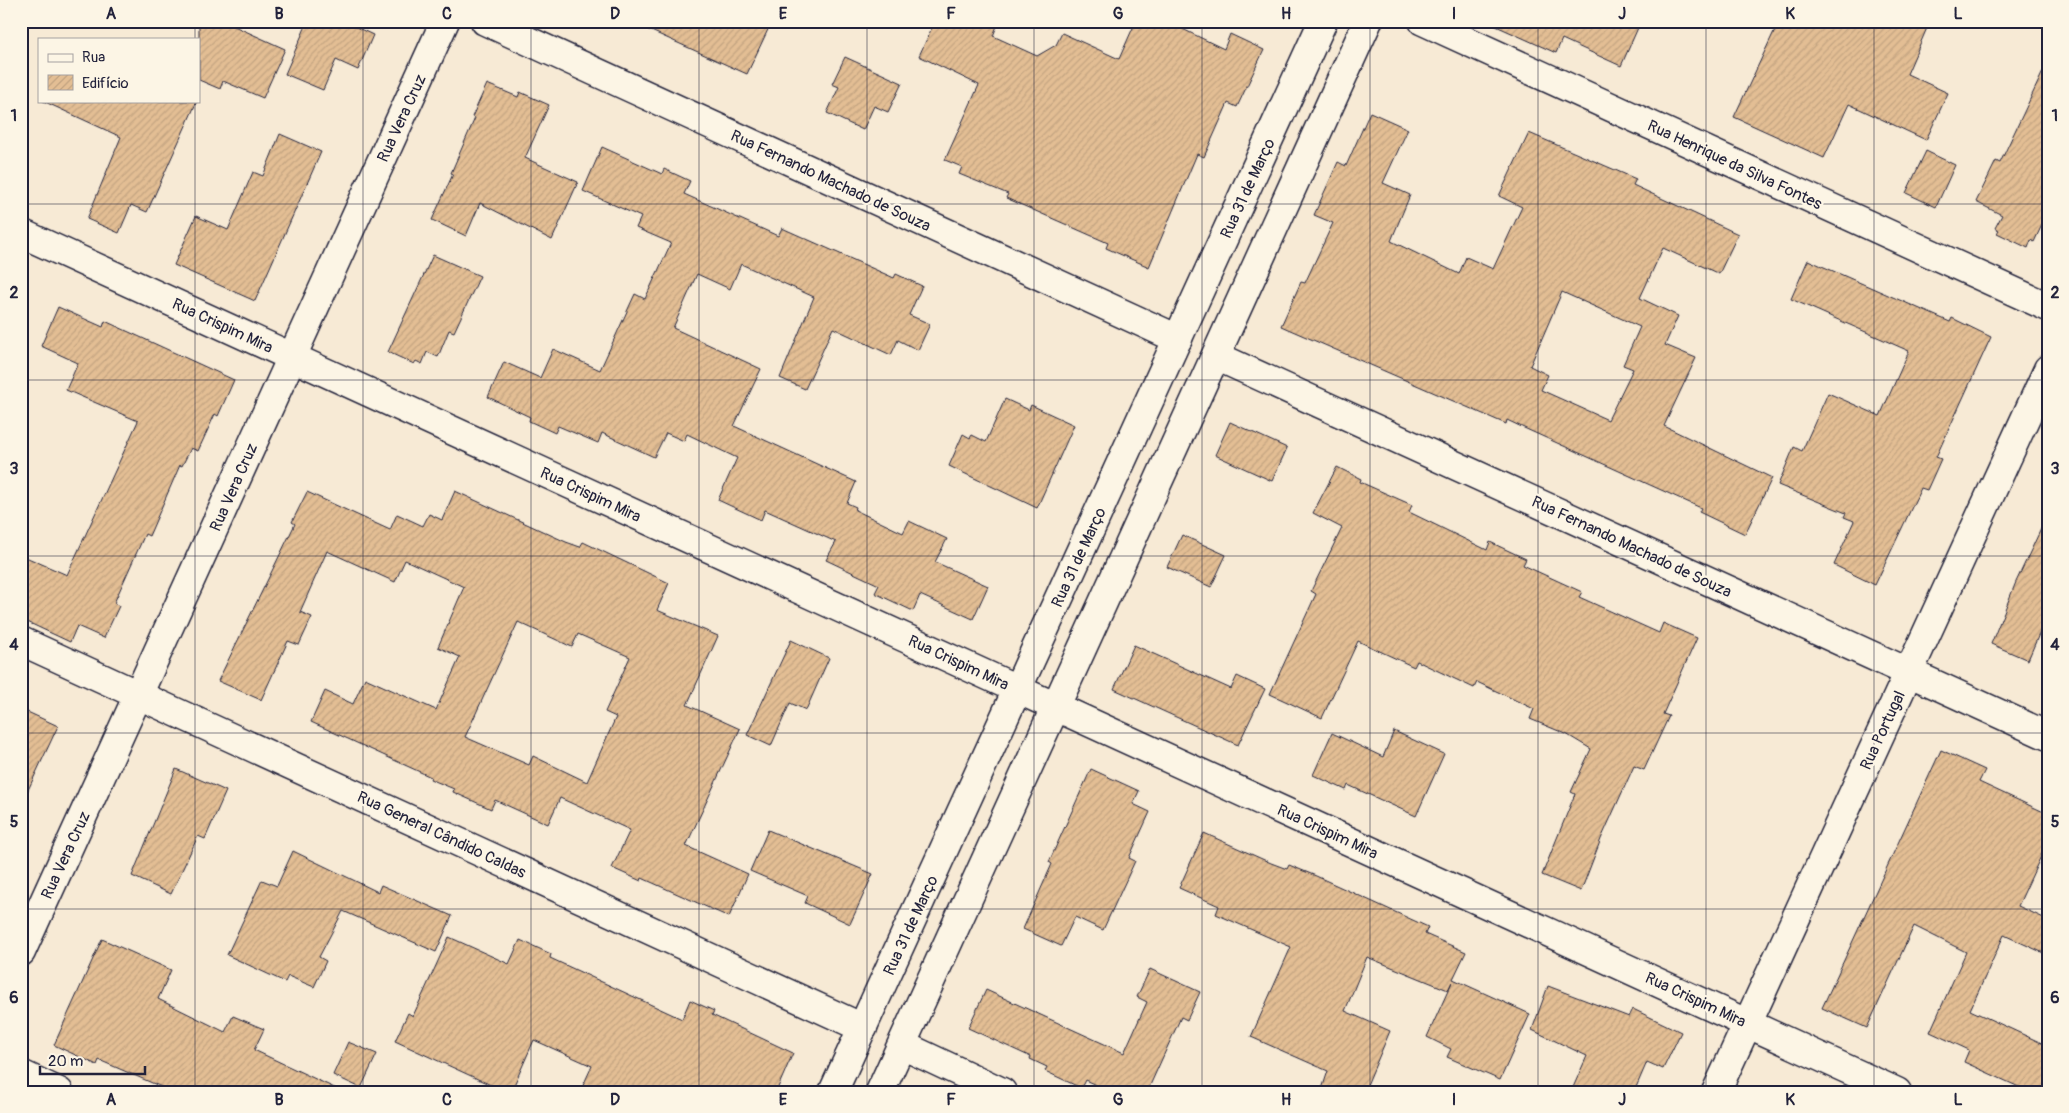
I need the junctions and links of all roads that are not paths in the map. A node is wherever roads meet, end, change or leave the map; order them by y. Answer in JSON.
{"nodes":[{"id":1,"x":445,"y":21,"type":"edge"},
{"id":2,"x":485,"y":21,"type":"edge"},
{"id":3,"x":1323,"y":21,"type":"edge"},
{"id":4,"x":1368,"y":21,"type":"edge"},
{"id":5,"x":1423,"y":21,"type":"edge"},
{"id":6,"x":21,"y":233,"type":"edge"},
{"id":7,"x":2048,"y":307,"type":"edge"},
{"id":8,"x":1178,"y":339,"type":"junction"},
{"id":9,"x":1216,"y":356,"type":"junction"},
{"id":10,"x":292,"y":357,"type":"junction"},
{"id":11,"x":2048,"y":369,"type":"edge"},
{"id":12,"x":21,"y":641,"type":"edge"},
{"id":13,"x":1908,"y":673,"type":"junction"},
{"id":14,"x":1017,"y":689,"type":"junction"},
{"id":15,"x":139,"y":695,"type":"junction"},
{"id":16,"x":1056,"y":706,"type":"junction"},
{"id":17,"x":2048,"y":736,"type":"edge"},
{"id":18,"x":21,"y":952,"type":"edge"},
{"id":19,"x":1748,"y":1023,"type":"junction"},
{"id":20,"x":862,"y":1028,"type":"junction"},
{"id":21,"x":902,"y":1045,"type":"junction"},
{"id":22,"x":21,"y":1074,"type":"edge"},
{"id":23,"x":59,"y":1092,"type":"edge"},
{"id":24,"x":833,"y":1092,"type":"edge"},
{"id":25,"x":880,"y":1092,"type":"edge"},
{"id":26,"x":1002,"y":1092,"type":"edge"},
{"id":27,"x":1716,"y":1092,"type":"edge"},
{"id":28,"x":1897,"y":1092,"type":"edge"}],
"edges":[{"from":1,"to":10,"type":"street","name":"Rua Vera Cruz"},
{"from":2,"to":8,"type":"street","name":"Rua Fernando Machado de Souza"},
{"from":3,"to":8,"type":"street","name":"Rua 31 de Março"},
{"from":4,"to":9,"type":"street"},
{"from":5,"to":7,"type":"street","name":"Rua Henrique da Silva Fontes"},
{"from":6,"to":10,"type":"street","name":"Rua Crispim Mira"},
{"from":8,"to":14,"type":"street","name":"Rua 31 de Março"},
{"from":9,"to":13,"type":"street","name":"Rua Fernando Machado de Souza"},
{"from":9,"to":16,"type":"street"},
{"from":10,"to":14,"type":"street","name":"Rua Crispim Mira"},
{"from":10,"to":15,"type":"street","name":"Rua Vera Cruz"},
{"from":11,"to":13,"type":"street","name":"Rua Portugal"},
{"from":12,"to":15,"type":"street","name":"Rua General Cândido Caldas"},
{"from":13,"to":17,"type":"street","name":"Rua Fernando Machado de Souza"},
{"from":13,"to":19,"type":"street","name":"Rua Portugal"},
{"from":14,"to":16,"type":"street","name":"Rua Crispim Mira"},
{"from":14,"to":20,"type":"street","name":"Rua 31 de Março"},
{"from":15,"to":18,"type":"street","name":"Rua Vera Cruz"},
{"from":15,"to":20,"type":"street","name":"Rua General Cândido Caldas"},
{"from":16,"to":19,"type":"street","name":"Rua Crispim Mira"},
{"from":16,"to":21,"type":"street"},
{"from":19,"to":27,"type":"street","name":"Rua Portugal"},
{"from":19,"to":28,"type":"street","name":"Rua Crispim Mira"},
{"from":20,"to":24,"type":"street","name":"Rua 31 de Março"},
{"from":21,"to":25,"type":"street"},
{"from":21,"to":26,"type":"street"},
{"from":22,"to":23,"type":"street"}]}
